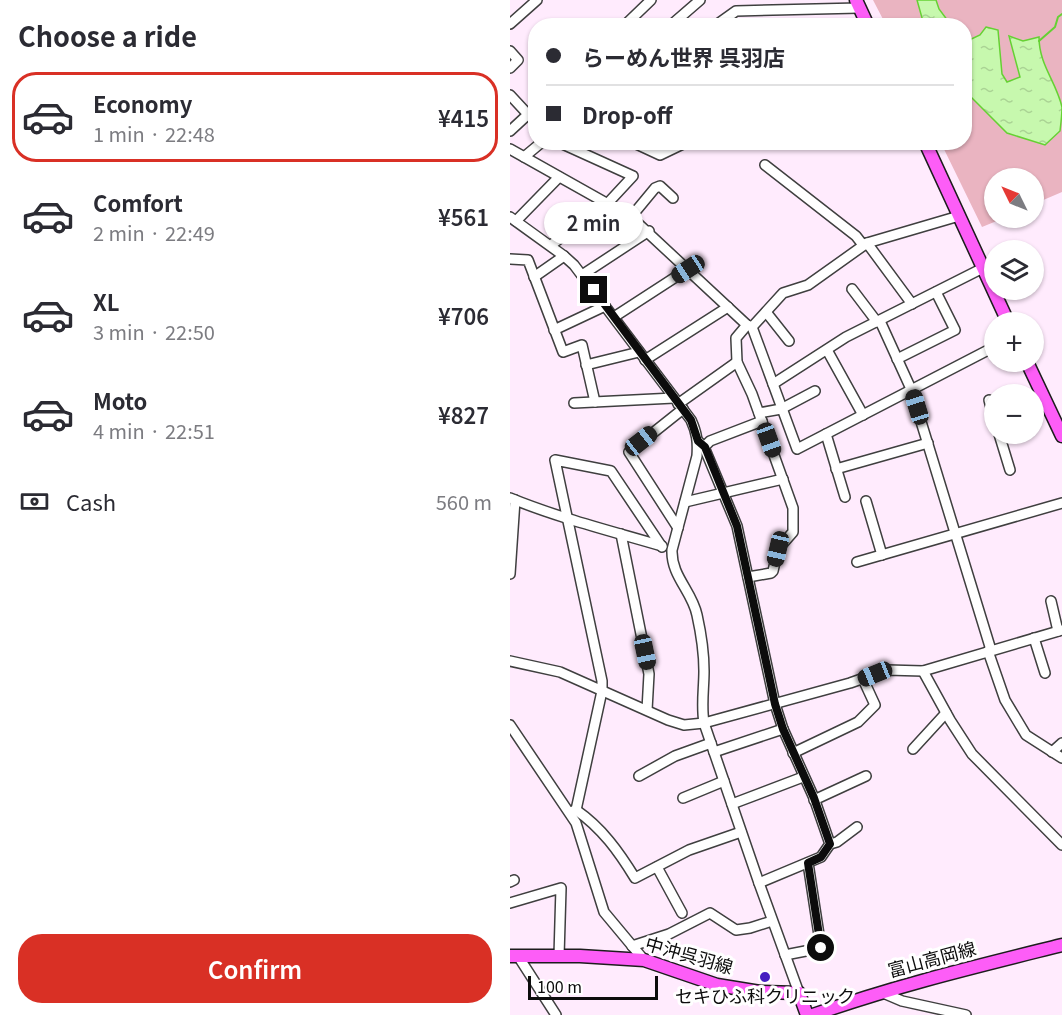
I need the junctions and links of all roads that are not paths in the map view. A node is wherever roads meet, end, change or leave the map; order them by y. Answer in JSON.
{"nodes":[{"id":1,"x":537,"y":0,"type":"edge"},
{"id":2,"x":651,"y":0,"type":"edge"},
{"id":3,"x":700,"y":0,"type":"edge"},
{"id":4,"x":751,"y":0,"type":"edge"},
{"id":5,"x":858,"y":4,"type":"edge"},
{"id":6,"x":755,"y":11,"type":"junction"},
{"id":7,"x":632,"y":18,"type":"edge"},
{"id":8,"x":680,"y":18,"type":"edge"},
{"id":9,"x":726,"y":18,"type":"edge"},
{"id":10,"x":864,"y":18,"type":"edge"},
{"id":11,"x":510,"y":24,"type":"edge"},
{"id":12,"x":510,"y":51,"type":"edge"},
{"id":13,"x":510,"y":68,"type":"edge"},
{"id":14,"x":510,"y":95,"type":"edge"},
{"id":15,"x":528,"y":114,"type":"joint"},
{"id":16,"x":510,"y":131,"type":"edge"},
{"id":17,"x":510,"y":149,"type":"edge"},
{"id":18,"x":533,"y":150,"type":"edge"},
{"id":19,"x":575,"y":150,"type":"edge"},
{"id":20,"x":649,"y":150,"type":"edge"},
{"id":21,"x":670,"y":150,"type":"edge"},
{"id":22,"x":929,"y":150,"type":"edge"},
{"id":23,"x":524,"y":158,"type":"junction"},
{"id":24,"x":765,"y":165,"type":"dead end"},
{"id":25,"x":559,"y":177,"type":"junction"},
{"id":26,"x":673,"y":198,"type":"dead end"},
{"id":27,"x":607,"y":204,"type":"junction"},
{"id":28,"x":631,"y":216,"type":"junction"},
{"id":29,"x":959,"y":216,"type":"junction"},
{"id":30,"x":513,"y":219,"type":"edge"},
{"id":31,"x":649,"y":231,"type":"junction"},
{"id":32,"x":865,"y":244,"type":"junction"},
{"id":33,"x":551,"y":245,"type":"junction"},
{"id":34,"x":564,"y":256,"type":"junction"},
{"id":35,"x":510,"y":259,"type":"edge"},
{"id":36,"x":983,"y":268,"type":"junction"},
{"id":37,"x":688,"y":269,"type":"junction"},
{"id":38,"x":582,"y":275,"type":"junction"},
{"id":39,"x":534,"y":277,"type":"junction"},
{"id":40,"x":852,"y":289,"type":"dead end"},
{"id":41,"x":936,"y":292,"type":"junction"},
{"id":42,"x":912,"y":304,"type":"junction"},
{"id":43,"x":605,"y":306,"type":"junction"},
{"id":44,"x":728,"y":307,"type":"junction"},
{"id":45,"x":766,"y":312,"type":"junction"},
{"id":46,"x":1003,"y":312,"type":"edge"},
{"id":47,"x":614,"y":317,"type":"junction"},
{"id":48,"x":878,"y":321,"type":"junction"},
{"id":49,"x":750,"y":326,"type":"junction"},
{"id":50,"x":554,"y":330,"type":"junction"},
{"id":51,"x":789,"y":341,"type":"dead end"},
{"id":52,"x":827,"y":350,"type":"junction"},
{"id":53,"x":984,"y":352,"type":"edge"},
{"id":54,"x":642,"y":356,"type":"junction"},
{"id":55,"x":897,"y":359,"type":"junction"},
{"id":56,"x":737,"y":362,"type":"junction"},
{"id":57,"x":586,"y":365,"type":"junction"},
{"id":58,"x":1032,"y":372,"type":"edge"},
{"id":59,"x":773,"y":384,"type":"junction"},
{"id":60,"x":911,"y":389,"type":"junction"},
{"id":61,"x":815,"y":391,"type":"dead end"},
{"id":62,"x":595,"y":402,"type":"junction"},
{"id":63,"x":574,"y":403,"type":"dead end"},
{"id":64,"x":678,"y":404,"type":"junction"},
{"id":65,"x":1047,"y":405,"type":"junction"},
{"id":66,"x":1044,"y":406,"type":"edge"},
{"id":67,"x":782,"y":409,"type":"junction"},
{"id":68,"x":863,"y":415,"type":"junction"},
{"id":69,"x":760,"y":417,"type":"junction"},
{"id":70,"x":826,"y":434,"type":"junction"},
{"id":71,"x":1062,"y":436,"type":"edge"},
{"id":72,"x":928,"y":443,"type":"junction"},
{"id":73,"x":701,"y":444,"type":"junction"},
{"id":74,"x":1002,"y":444,"type":"edge"},
{"id":75,"x":836,"y":469,"type":"junction"},
{"id":76,"x":1010,"y":470,"type":"dead end"},
{"id":77,"x":783,"y":479,"type":"junction"},
{"id":78,"x":723,"y":494,"type":"junction"},
{"id":79,"x":845,"y":497,"type":"dead end"},
{"id":80,"x":513,"y":499,"type":"edge"},
{"id":81,"x":866,"y":501,"type":"dead end"},
{"id":82,"x":684,"y":502,"type":"junction"},
{"id":83,"x":1062,"y":503,"type":"edge"},
{"id":84,"x":567,"y":519,"type":"junction"},
{"id":85,"x":678,"y":528,"type":"junction"},
{"id":86,"x":621,"y":534,"type":"junction"},
{"id":87,"x":955,"y":534,"type":"junction"},
{"id":88,"x":662,"y":546,"type":"junction"},
{"id":89,"x":672,"y":550,"type":"junction"},
{"id":90,"x":882,"y":555,"type":"junction"},
{"id":91,"x":857,"y":562,"type":"dead end"},
{"id":92,"x":510,"y":574,"type":"edge"},
{"id":93,"x":748,"y":577,"type":"junction"},
{"id":94,"x":1051,"y":601,"type":"dead end"},
{"id":95,"x":1060,"y":631,"type":"edge"},
{"id":96,"x":1034,"y":638,"type":"junction"},
{"id":97,"x":990,"y":650,"type":"junction"},
{"id":98,"x":510,"y":661,"type":"edge"},
{"id":99,"x":923,"y":671,"type":"junction"},
{"id":100,"x":1045,"y":673,"type":"dead end"},
{"id":101,"x":863,"y":679,"type":"junction"},
{"id":102,"x":602,"y":691,"type":"junction"},
{"id":103,"x":775,"y":704,"type":"junction"},
{"id":104,"x":647,"y":710,"type":"junction"},
{"id":105,"x":946,"y":713,"type":"junction"},
{"id":106,"x":704,"y":723,"type":"junction"},
{"id":107,"x":510,"y":725,"type":"edge"},
{"id":108,"x":783,"y":729,"type":"junction"},
{"id":109,"x":711,"y":742,"type":"junction"},
{"id":110,"x":1062,"y":743,"type":"edge"},
{"id":111,"x":913,"y":749,"type":"dead end"},
{"id":112,"x":714,"y":752,"type":"junction"},
{"id":113,"x":1052,"y":752,"type":"junction"},
{"id":114,"x":793,"y":753,"type":"junction"},
{"id":115,"x":1062,"y":758,"type":"edge"},
{"id":116,"x":639,"y":776,"type":"dead end"},
{"id":117,"x":866,"y":776,"type":"dead end"},
{"id":118,"x":803,"y":777,"type":"junction"},
{"id":119,"x":724,"y":781,"type":"junction"},
{"id":120,"x":683,"y":798,"type":"dead end"},
{"id":121,"x":814,"y":800,"type":"junction"},
{"id":122,"x":732,"y":804,"type":"junction"},
{"id":123,"x":572,"y":811,"type":"junction"},
{"id":124,"x":857,"y":827,"type":"dead end"},
{"id":125,"x":741,"y":832,"type":"junction"},
{"id":126,"x":830,"y":844,"type":"junction"},
{"id":127,"x":1062,"y":845,"type":"edge"},
{"id":128,"x":808,"y":863,"type":"junction"},
{"id":129,"x":657,"y":867,"type":"junction"},
{"id":130,"x":759,"y":882,"type":"junction"},
{"id":131,"x":510,"y":903,"type":"edge"},
{"id":132,"x":682,"y":913,"type":"dead end"},
{"id":133,"x":772,"y":921,"type":"junction"},
{"id":134,"x":1062,"y":945,"type":"edge"},
{"id":135,"x":632,"y":946,"type":"junction"},
{"id":136,"x":785,"y":955,"type":"junction"},
{"id":137,"x":514,"y":956,"type":"edge"},
{"id":138,"x":559,"y":956,"type":"junction"},
{"id":139,"x":644,"y":960,"type":"junction"},
{"id":140,"x":881,"y":992,"type":"junction"},
{"id":141,"x":799,"y":993,"type":"junction"},
{"id":142,"x":556,"y":1015,"type":"edge"},
{"id":143,"x":807,"y":1015,"type":"edge"},
{"id":144,"x":813,"y":1015,"type":"edge"},
{"id":145,"x":966,"y":1015,"type":"edge"}],
"edges":[{"from":1,"to":11,"type":"street"},
{"from":2,"to":7,"type":"street"},
{"from":3,"to":8,"type":"street"},
{"from":4,"to":6,"type":"street"},
{"from":5,"to":6,"type":"street"},
{"from":5,"to":10,"type":"main road"},
{"from":6,"to":9,"type":"street"},
{"from":12,"to":13,"type":"street"},
{"from":14,"to":15,"type":"street"},
{"from":15,"to":16,"type":"street"},
{"from":17,"to":23,"type":"street"},
{"from":18,"to":23,"type":"street"},
{"from":19,"to":27,"type":"street"},
{"from":20,"to":21,"type":"street"},
{"from":22,"to":29,"type":"main road"},
{"from":23,"to":25,"type":"street"},
{"from":24,"to":32,"type":"street"},
{"from":25,"to":27,"type":"street"},
{"from":25,"to":30,"type":"street"},
{"from":26,"to":28,"type":"street"},
{"from":27,"to":28,"type":"street"},
{"from":27,"to":33,"type":"street"},
{"from":28,"to":31,"type":"street"},
{"from":29,"to":32,"type":"street"},
{"from":29,"to":36,"type":"main road"},
{"from":30,"to":33,"type":"street"},
{"from":31,"to":37,"type":"street"},
{"from":31,"to":38,"type":"street"},
{"from":32,"to":42,"type":"street"},
{"from":32,"to":45,"type":"street"},
{"from":33,"to":34,"type":"street"},
{"from":34,"to":38,"type":"street"},
{"from":34,"to":39,"type":"street"},
{"from":35,"to":39,"type":"street"},
{"from":36,"to":41,"type":"street"},
{"from":36,"to":46,"type":"main road"},
{"from":37,"to":44,"type":"street"},
{"from":37,"to":47,"type":"street"},
{"from":38,"to":43,"type":"street"},
{"from":39,"to":50,"type":"street"},
{"from":40,"to":48,"type":"street"},
{"from":41,"to":42,"type":"street"},
{"from":41,"to":55,"type":"street"},
{"from":42,"to":48,"type":"street"},
{"from":43,"to":47,"type":"street"},
{"from":43,"to":50,"type":"street"},
{"from":44,"to":49,"type":"street"},
{"from":44,"to":54,"type":"street"},
{"from":45,"to":49,"type":"street"},
{"from":45,"to":51,"type":"street"},
{"from":47,"to":54,"type":"street"},
{"from":48,"to":52,"type":"street"},
{"from":48,"to":55,"type":"street"},
{"from":49,"to":56,"type":"street"},
{"from":49,"to":59,"type":"street"},
{"from":50,"to":57,"type":"street"},
{"from":52,"to":59,"type":"street"},
{"from":52,"to":68,"type":"street"},
{"from":53,"to":60,"type":"street"},
{"from":54,"to":57,"type":"street"},
{"from":54,"to":64,"type":"street"},
{"from":55,"to":60,"type":"street"},
{"from":56,"to":64,"type":"street"},
{"from":56,"to":69,"type":"street"},
{"from":57,"to":62,"type":"street"},
{"from":58,"to":65,"type":"main road"},
{"from":59,"to":67,"type":"street"},
{"from":60,"to":68,"type":"street"},
{"from":60,"to":72,"type":"street"},
{"from":61,"to":67,"type":"street"},
{"from":62,"to":63,"type":"street"},
{"from":62,"to":64,"type":"street"},
{"from":64,"to":73,"type":"street"},
{"from":64,"to":85,"type":"street"},
{"from":65,"to":66,"type":"street"},
{"from":65,"to":71,"type":"main road"},
{"from":67,"to":69,"type":"street"},
{"from":67,"to":70,"type":"street"},
{"from":68,"to":70,"type":"street"},
{"from":69,"to":73,"type":"street"},
{"from":69,"to":77,"type":"street"},
{"from":70,"to":75,"type":"street"},
{"from":72,"to":75,"type":"street"},
{"from":72,"to":87,"type":"street"},
{"from":73,"to":78,"type":"street"},
{"from":73,"to":82,"type":"street"},
{"from":74,"to":76,"type":"street"},
{"from":75,"to":79,"type":"street"},
{"from":77,"to":78,"type":"street"},
{"from":77,"to":93,"type":"street"},
{"from":78,"to":82,"type":"street"},
{"from":78,"to":93,"type":"street"},
{"from":80,"to":84,"type":"street"},
{"from":80,"to":92,"type":"street"},
{"from":81,"to":90,"type":"street"},
{"from":82,"to":85,"type":"street"},
{"from":83,"to":87,"type":"street"},
{"from":84,"to":86,"type":"street"},
{"from":84,"to":88,"type":"street"},
{"from":84,"to":102,"type":"street"},
{"from":85,"to":89,"type":"street"},
{"from":86,"to":88,"type":"street"},
{"from":86,"to":104,"type":"street"},
{"from":87,"to":90,"type":"street"},
{"from":87,"to":97,"type":"street"},
{"from":88,"to":89,"type":"street"},
{"from":89,"to":106,"type":"street"},
{"from":90,"to":91,"type":"street"},
{"from":93,"to":103,"type":"street"},
{"from":94,"to":95,"type":"street"},
{"from":95,"to":96,"type":"street"},
{"from":96,"to":97,"type":"street"},
{"from":96,"to":100,"type":"street"},
{"from":97,"to":99,"type":"street"},
{"from":97,"to":113,"type":"street"},
{"from":98,"to":102,"type":"street"},
{"from":99,"to":101,"type":"street"},
{"from":99,"to":105,"type":"street"},
{"from":101,"to":103,"type":"street"},
{"from":101,"to":114,"type":"street"},
{"from":102,"to":104,"type":"street"},
{"from":102,"to":123,"type":"street"},
{"from":103,"to":106,"type":"street"},
{"from":103,"to":108,"type":"street"},
{"from":104,"to":106,"type":"street"},
{"from":105,"to":111,"type":"street"},
{"from":105,"to":127,"type":"street"},
{"from":106,"to":109,"type":"street"},
{"from":107,"to":123,"type":"street"},
{"from":108,"to":112,"type":"street"},
{"from":108,"to":114,"type":"street"},
{"from":109,"to":112,"type":"street"},
{"from":109,"to":116,"type":"street"},
{"from":110,"to":113,"type":"street"},
{"from":112,"to":119,"type":"street"},
{"from":113,"to":115,"type":"street"},
{"from":114,"to":118,"type":"street"},
{"from":117,"to":121,"type":"street"},
{"from":118,"to":121,"type":"street"},
{"from":118,"to":122,"type":"street"},
{"from":119,"to":120,"type":"street"},
{"from":119,"to":122,"type":"street"},
{"from":121,"to":126,"type":"street"},
{"from":122,"to":125,"type":"street"},
{"from":123,"to":129,"type":"street"},
{"from":123,"to":135,"type":"street"},
{"from":124,"to":126,"type":"street"},
{"from":125,"to":129,"type":"street"},
{"from":125,"to":130,"type":"street"},
{"from":126,"to":128,"type":"street"},
{"from":128,"to":130,"type":"street"},
{"from":128,"to":136,"type":"street"},
{"from":129,"to":132,"type":"street"},
{"from":130,"to":133,"type":"street"},
{"from":131,"to":138,"type":"street"},
{"from":133,"to":135,"type":"street"},
{"from":133,"to":136,"type":"street"},
{"from":134,"to":140,"type":"main road","name":"富山高岡線"},
{"from":135,"to":139,"type":"street"},
{"from":136,"to":141,"type":"street"},
{"from":137,"to":138,"type":"main road","name":"中沖呉羽線"},
{"from":137,"to":142,"type":"street"},
{"from":138,"to":139,"type":"main road","name":"中沖呉羽線"},
{"from":139,"to":141,"type":"main road","name":"中沖呉羽線"},
{"from":140,"to":144,"type":"main road","name":"富山高岡線"},
{"from":140,"to":145,"type":"street"},
{"from":141,"to":143,"type":"main road"}]}
